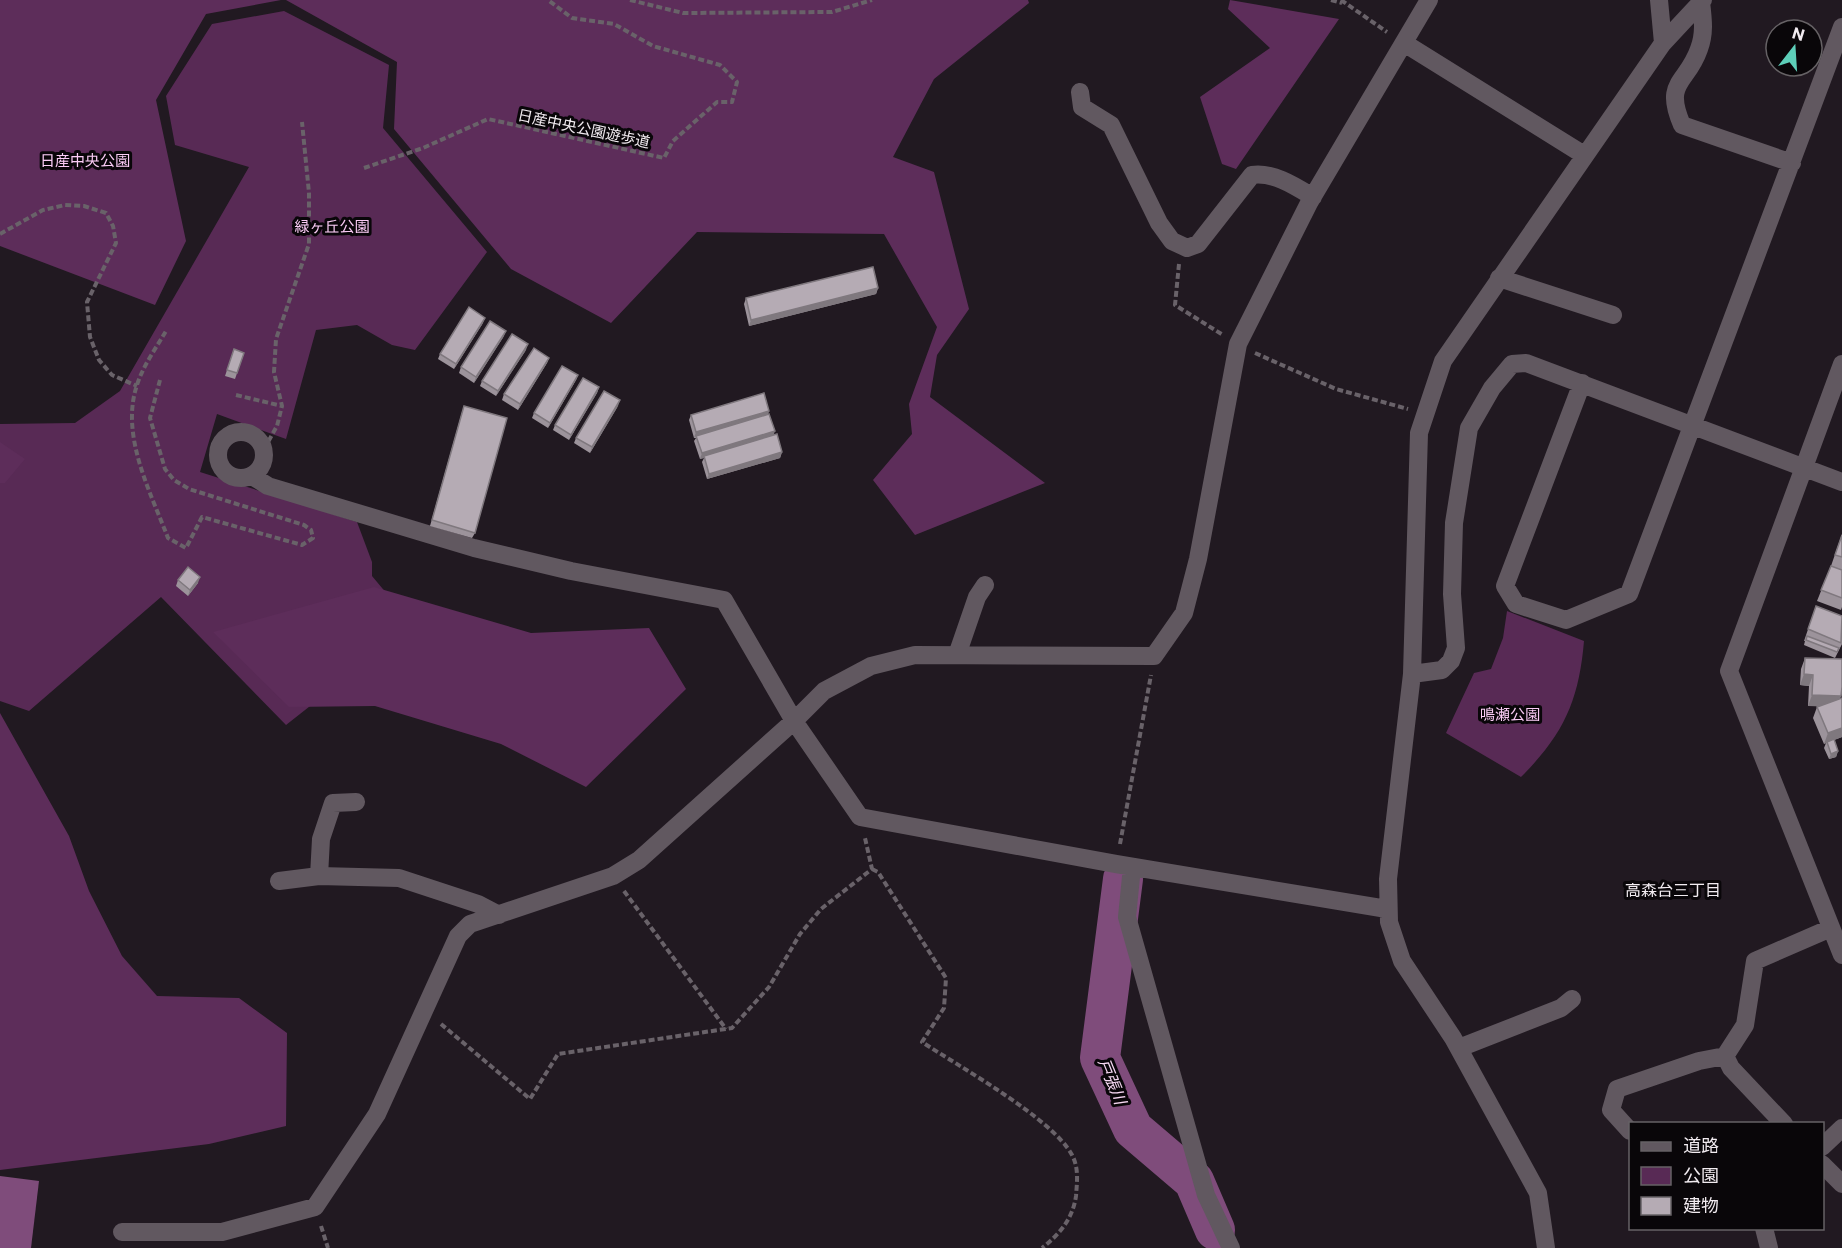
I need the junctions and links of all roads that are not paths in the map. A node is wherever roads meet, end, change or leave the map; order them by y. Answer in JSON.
{"nodes":[{"id":1,"x":1429,"y":0,"type":"edge"},
{"id":2,"x":1659,"y":0,"type":"edge"},
{"id":3,"x":1702,"y":1,"type":"edge"},
{"id":4,"x":1842,"y":27,"type":"edge"},
{"id":5,"x":1663,"y":43,"type":"junction"},
{"id":6,"x":1404,"y":44,"type":"junction"},
{"id":7,"x":1080,"y":92,"type":"dead end"},
{"id":8,"x":1584,"y":155,"type":"junction"},
{"id":9,"x":1792,"y":163,"type":"junction"},
{"id":10,"x":1313,"y":197,"type":"junction"},
{"id":11,"x":1499,"y":278,"type":"junction"},
{"id":12,"x":1613,"y":315,"type":"dead end"},
{"id":13,"x":1842,"y":364,"type":"edge"},
{"id":14,"x":1582,"y":383,"type":"junction"},
{"id":15,"x":1693,"y":426,"type":"junction"},
{"id":16,"x":1803,"y":468,"type":"junction"},
{"id":17,"x":252,"y":476,"type":"junction"},
{"id":18,"x":1842,"y":482,"type":"edge"},
{"id":19,"x":985,"y":585,"type":"dead end"},
{"id":20,"x":957,"y":655,"type":"junction"},
{"id":21,"x":1412,"y":674,"type":"junction"},
{"id":22,"x":794,"y":721,"type":"junction"},
{"id":23,"x":356,"y":802,"type":"dead end"},
{"id":24,"x":1124,"y":866,"type":"junction"},
{"id":25,"x":319,"y":876,"type":"junction"},
{"id":26,"x":279,"y":881,"type":"dead end"},
{"id":27,"x":1387,"y":909,"type":"junction"},
{"id":28,"x":499,"y":915,"type":"junction"},
{"id":29,"x":1832,"y":928,"type":"junction"},
{"id":30,"x":1842,"y":956,"type":"edge"},
{"id":31,"x":1572,"y":999,"type":"dead end"},
{"id":32,"x":1458,"y":1048,"type":"junction"},
{"id":33,"x":1725,"y":1056,"type":"junction"},
{"id":34,"x":1782,"y":1122,"type":"edge"},
{"id":35,"x":1842,"y":1128,"type":"edge"},
{"id":36,"x":1629,"y":1130,"type":"edge"},
{"id":37,"x":1824,"y":1145,"type":"edge"},
{"id":38,"x":1824,"y":1166,"type":"edge"},
{"id":39,"x":1842,"y":1184,"type":"edge"},
{"id":40,"x":1764,"y":1230,"type":"edge"},
{"id":41,"x":122,"y":1232,"type":"dead end"},
{"id":42,"x":1231,"y":1248,"type":"edge"},
{"id":43,"x":1546,"y":1248,"type":"edge"},
{"id":44,"x":1769,"y":1248,"type":"edge"}],
"edges":[{"from":1,"to":6,"type":"street"},
{"from":2,"to":5,"type":"street"},
{"from":3,"to":5,"type":"street"},
{"from":3,"to":9,"type":"street"},
{"from":4,"to":9,"type":"street"},
{"from":5,"to":8,"type":"street"},
{"from":6,"to":8,"type":"street"},
{"from":6,"to":10,"type":"street"},
{"from":7,"to":10,"type":"street"},
{"from":8,"to":11,"type":"street"},
{"from":9,"to":15,"type":"street"},
{"from":10,"to":20,"type":"street"},
{"from":11,"to":12,"type":"street"},
{"from":11,"to":21,"type":"street"},
{"from":13,"to":16,"type":"street"},
{"from":14,"to":15,"type":"street"},
{"from":14,"to":15,"type":"street"},
{"from":14,"to":21,"type":"street"},
{"from":15,"to":16,"type":"street"},
{"from":16,"to":18,"type":"street"},
{"from":16,"to":29,"type":"street"},
{"from":17,"to":17,"type":"street"},
{"from":17,"to":22,"type":"street"},
{"from":19,"to":20,"type":"street"},
{"from":20,"to":22,"type":"street"},
{"from":21,"to":27,"type":"street"},
{"from":22,"to":24,"type":"street"},
{"from":22,"to":28,"type":"street"},
{"from":23,"to":25,"type":"street"},
{"from":24,"to":27,"type":"street"},
{"from":24,"to":42,"type":"street"},
{"from":25,"to":26,"type":"street"},
{"from":25,"to":28,"type":"street"},
{"from":27,"to":32,"type":"street"},
{"from":28,"to":41,"type":"street"},
{"from":29,"to":30,"type":"street"},
{"from":29,"to":33,"type":"street"},
{"from":31,"to":32,"type":"street"},
{"from":32,"to":43,"type":"street"},
{"from":33,"to":34,"type":"street"},
{"from":33,"to":36,"type":"street"},
{"from":35,"to":37,"type":"street"},
{"from":38,"to":39,"type":"street"},
{"from":40,"to":44,"type":"street"}]}
